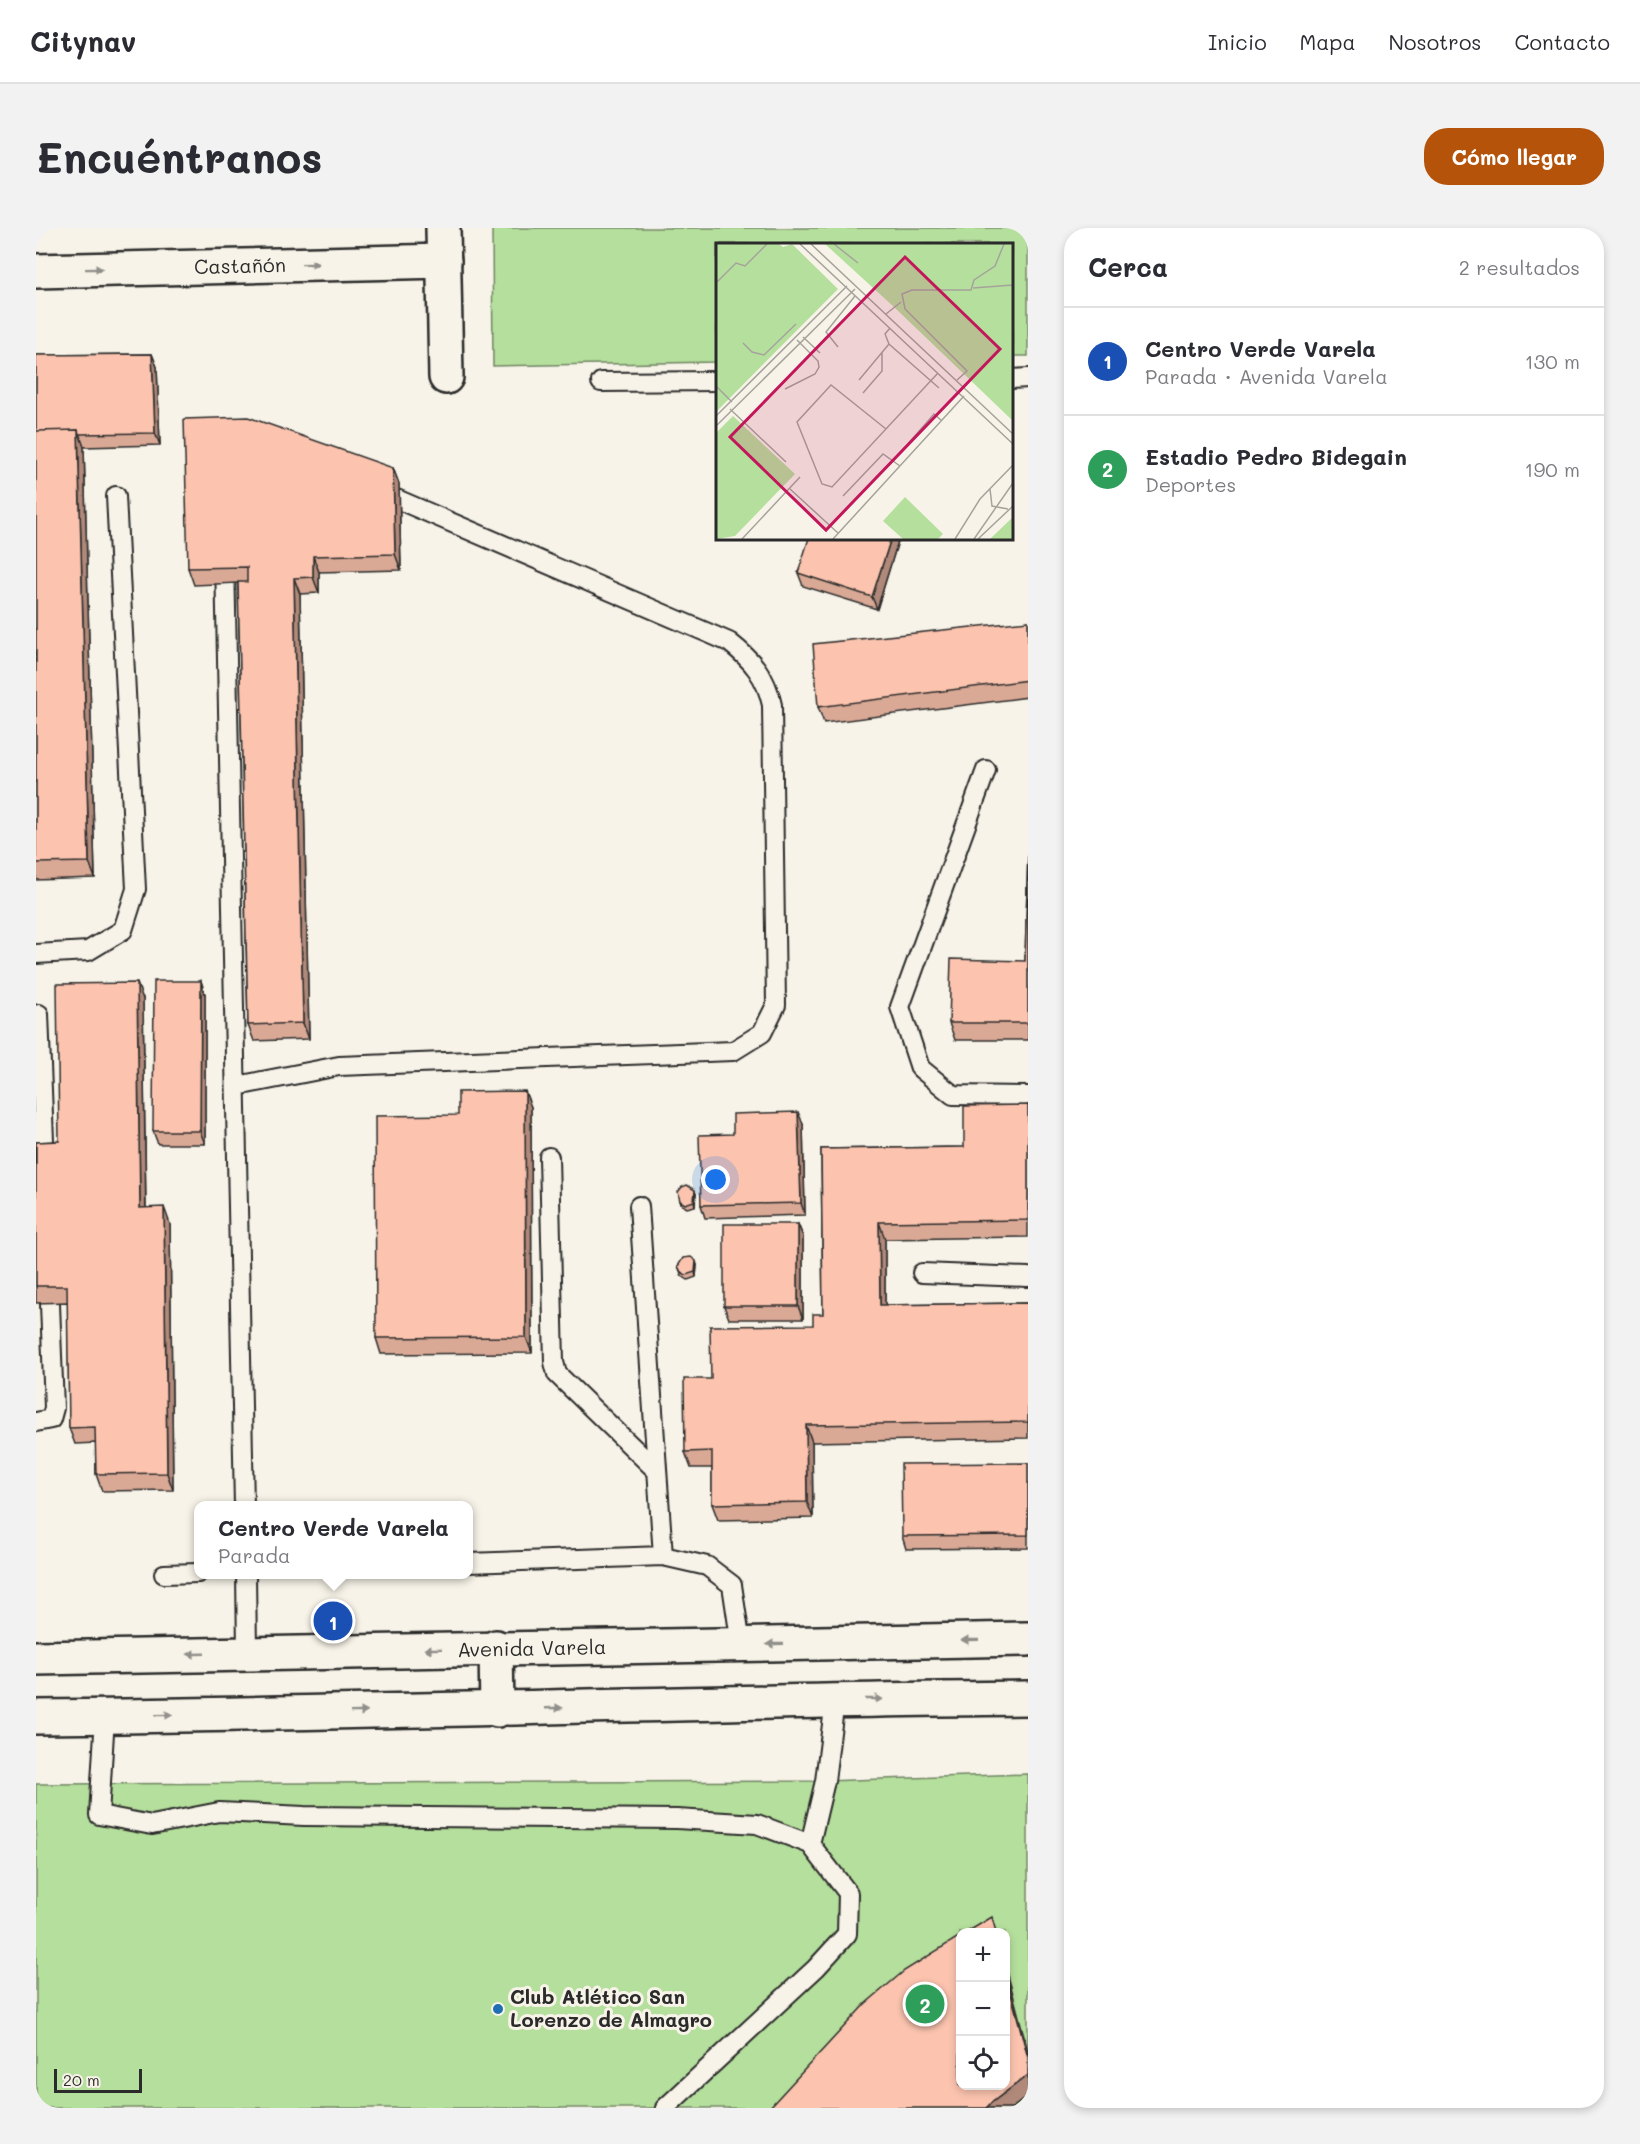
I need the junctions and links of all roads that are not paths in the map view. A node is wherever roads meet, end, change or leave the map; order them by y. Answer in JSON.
{"nodes":[{"id":1,"x":443,"y":228,"type":"edge"},
{"id":2,"x":444,"y":261,"type":"junction"},
{"id":3,"x":36,"y":271,"type":"edge"},
{"id":4,"x":447,"y":377,"type":"dead end"},
{"id":5,"x":1028,"y":378,"type":"edge"},
{"id":6,"x":1013,"y":379,"type":"edge"},
{"id":7,"x":716,"y":381,"type":"edge"},
{"id":8,"x":601,"y":382,"type":"dead end"},
{"id":9,"x":360,"y":483,"type":"edge"},
{"id":10,"x":116,"y":496,"type":"dead end"},
{"id":11,"x":224,"y":536,"type":"edge"},
{"id":12,"x":986,"y":770,"type":"dead end"},
{"id":13,"x":36,"y":954,"type":"edge"},
{"id":14,"x":39,"y":1014,"type":"dead end"},
{"id":15,"x":237,"y":1086,"type":"junction"},
{"id":16,"x":1028,"y":1096,"type":"edge"},
{"id":17,"x":549,"y":1158,"type":"dead end"},
{"id":18,"x":45,"y":1181,"type":"edge"},
{"id":19,"x":639,"y":1206,"type":"dead end"},
{"id":20,"x":48,"y":1265,"type":"edge"},
{"id":21,"x":922,"y":1273,"type":"dead end"},
{"id":22,"x":1028,"y":1277,"type":"edge"},
{"id":23,"x":36,"y":1422,"type":"edge"},
{"id":24,"x":657,"y":1471,"type":"junction"},
{"id":25,"x":244,"y":1501,"type":"edge"},
{"id":26,"x":663,"y":1556,"type":"junction"},
{"id":27,"x":473,"y":1563,"type":"edge"},
{"id":28,"x":194,"y":1573,"type":"edge"},
{"id":29,"x":164,"y":1574,"type":"dead end"},
{"id":30,"x":246,"y":1579,"type":"edge"},
{"id":31,"x":1028,"y":1639,"type":"edge"},
{"id":32,"x":741,"y":1645,"type":"junction"},
{"id":33,"x":496,"y":1647,"type":"junction"},
{"id":34,"x":247,"y":1652,"type":"junction"},
{"id":35,"x":36,"y":1658,"type":"edge"},
{"id":36,"x":1028,"y":1698,"type":"edge"},
{"id":37,"x":835,"y":1700,"type":"junction"},
{"id":38,"x":498,"y":1710,"type":"junction"},
{"id":39,"x":105,"y":1716,"type":"junction"},
{"id":40,"x":36,"y":1717,"type":"edge"},
{"id":41,"x":810,"y":1844,"type":"junction"},
{"id":42,"x":665,"y":2108,"type":"edge"}],
"edges":[{"from":1,"to":2,"type":"main road"},
{"from":3,"to":2,"type":"main road","name":"Castañón","one_way":true},
{"from":2,"to":4,"type":"main road"},
{"from":5,"to":6,"type":"lane"},
{"from":7,"to":8,"type":"lane"},
{"from":9,"to":15,"type":"lane"},
{"from":10,"to":13,"type":"lane"},
{"from":11,"to":15,"type":"lane"},
{"from":12,"to":16,"type":"lane"},
{"from":14,"to":18,"type":"lane"},
{"from":15,"to":25,"type":"lane"},
{"from":17,"to":24,"type":"lane"},
{"from":19,"to":24,"type":"lane"},
{"from":20,"to":23,"type":"lane"},
{"from":21,"to":22,"type":"lane"},
{"from":24,"to":26,"type":"lane"},
{"from":26,"to":27,"type":"lane"},
{"from":26,"to":32,"type":"lane"},
{"from":28,"to":29,"type":"lane"},
{"from":30,"to":34,"type":"lane"},
{"from":31,"to":32,"type":"main road","name":"Avenida Varela","one_way":true},
{"from":32,"to":33,"type":"main road","name":"Avenida Varela"},
{"from":33,"to":34,"type":"main road","name":"Avenida Varela","one_way":true},
{"from":33,"to":38,"type":"main road"},
{"from":34,"to":35,"type":"main road","name":"Avenida Varela","one_way":true},
{"from":37,"to":36,"type":"main road","one_way":true},
{"from":38,"to":37,"type":"main road","one_way":true},
{"from":37,"to":41,"type":"lane"},
{"from":39,"to":38,"type":"main road","one_way":true},
{"from":39,"to":40,"type":"main road"},
{"from":39,"to":41,"type":"lane"},
{"from":41,"to":42,"type":"lane"}]}
